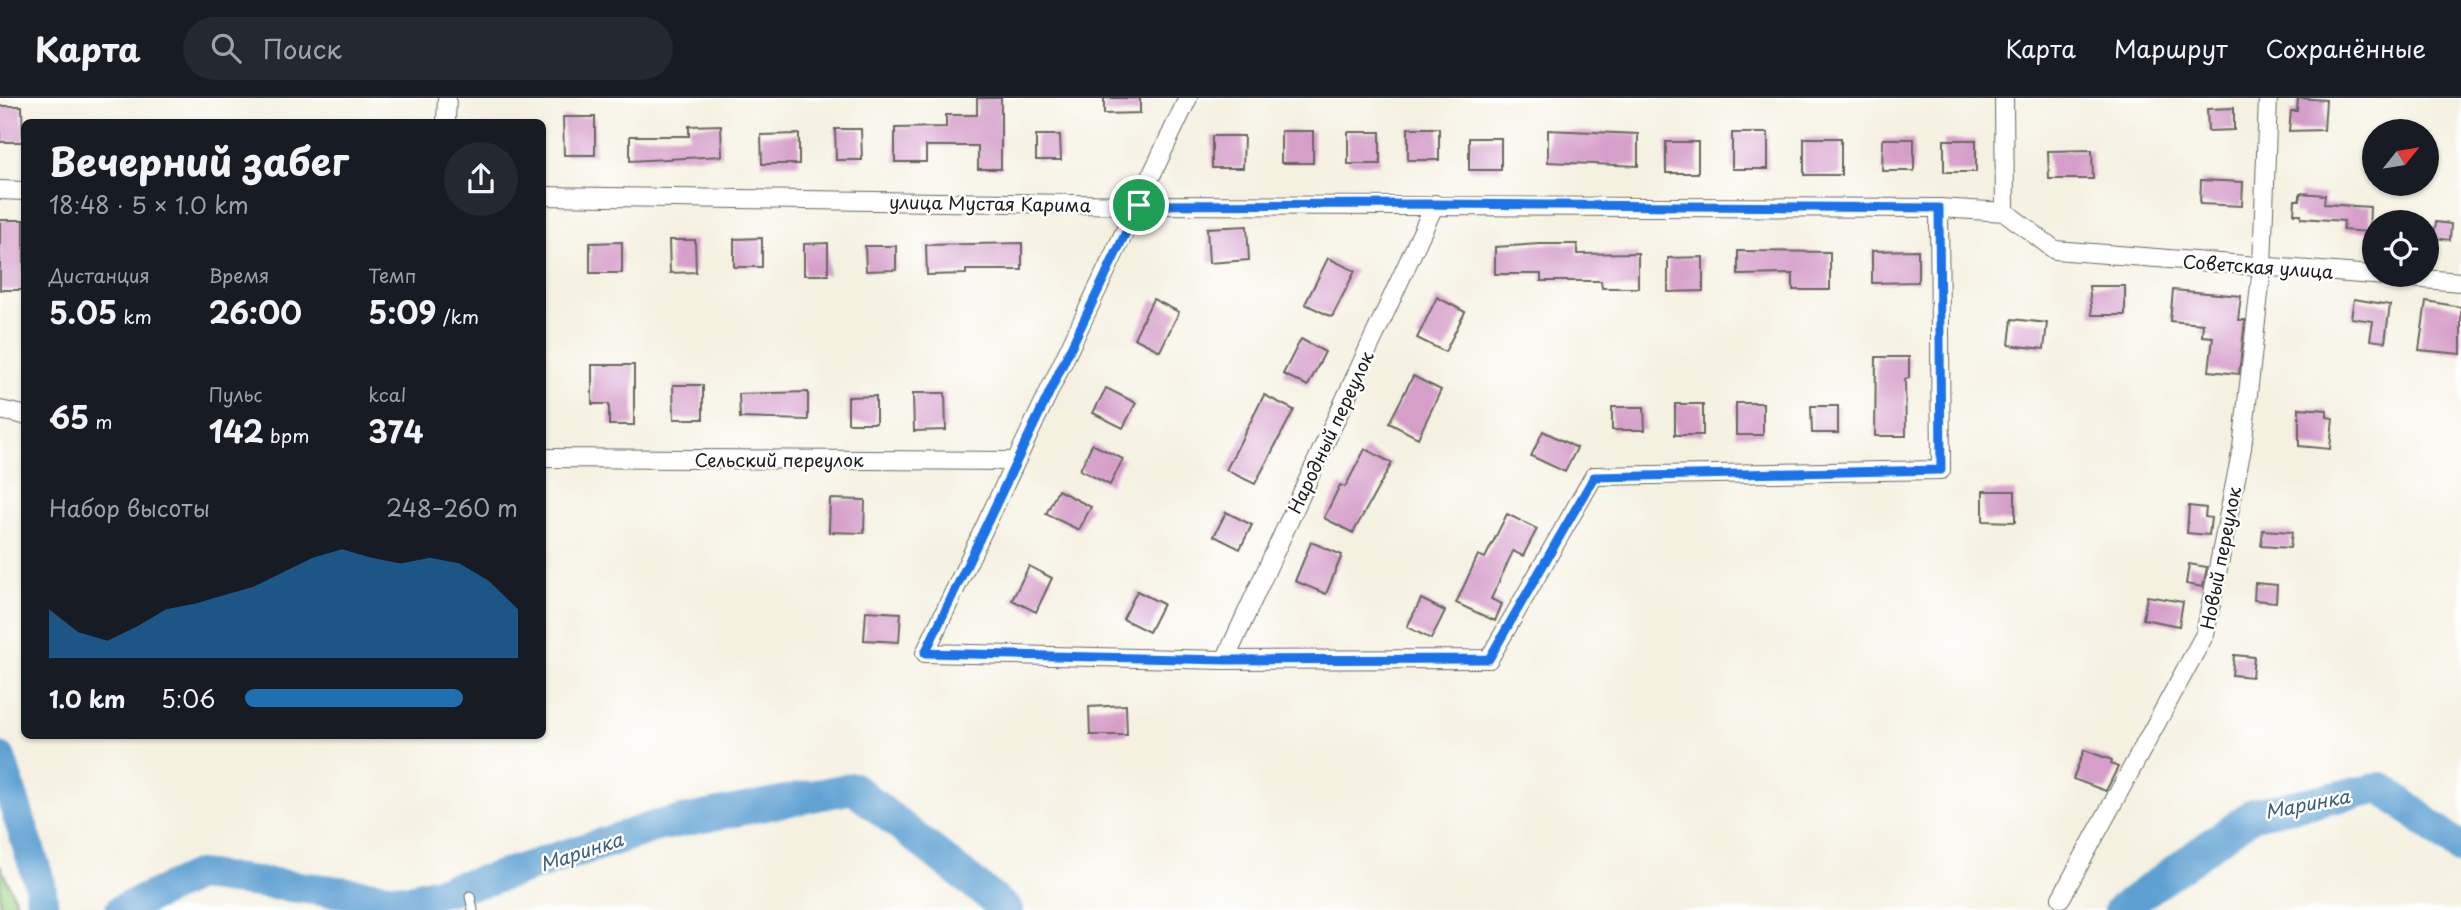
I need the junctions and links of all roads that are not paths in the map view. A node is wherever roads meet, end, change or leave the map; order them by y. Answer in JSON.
{"nodes":[{"id":1,"x":446,"y":98,"type":"edge"},
{"id":2,"x":1188,"y":98,"type":"edge"},
{"id":3,"x":2004,"y":98,"type":"edge"},
{"id":4,"x":2268,"y":98,"type":"edge"},
{"id":5,"x":446,"y":119,"type":"edge"},
{"id":6,"x":0,"y":190,"type":"edge"},
{"id":7,"x":21,"y":191,"type":"edge"},
{"id":8,"x":546,"y":196,"type":"edge"},
{"id":9,"x":1435,"y":204,"type":"junction"},
{"id":10,"x":1139,"y":205,"type":"junction"},
{"id":11,"x":1939,"y":208,"type":"junction"},
{"id":12,"x":2005,"y":212,"type":"junction"},
{"id":13,"x":2262,"y":267,"type":"junction"},
{"id":14,"x":2461,"y":282,"type":"edge"},
{"id":15,"x":0,"y":410,"type":"edge"},
{"id":16,"x":21,"y":414,"type":"edge"},
{"id":17,"x":546,"y":458,"type":"edge"},
{"id":18,"x":1015,"y":461,"type":"junction"},
{"id":19,"x":1225,"y":660,"type":"junction"},
{"id":20,"x":470,"y":896,"type":"dead end"},
{"id":21,"x":2061,"y":898,"type":"dead end"},
{"id":22,"x":473,"y":910,"type":"edge"}],
"edges":[{"from":1,"to":5,"type":"street"},
{"from":2,"to":10,"type":"street"},
{"from":3,"to":12,"type":"street"},
{"from":4,"to":13,"type":"street","name":"Новый переулок"},
{"from":6,"to":7,"type":"street"},
{"from":8,"to":10,"type":"street","name":"улица Мустая Карима"},
{"from":9,"to":10,"type":"street","name":"улица Мустая Карима"},
{"from":9,"to":11,"type":"street","name":"улица Мустая Карима"},
{"from":9,"to":19,"type":"street","name":"Народный переулок"},
{"from":10,"to":18,"type":"street"},
{"from":11,"to":12,"type":"street","name":"улица Мустая Карима"},
{"from":11,"to":19,"type":"street"},
{"from":12,"to":13,"type":"street","name":"Советская улица"},
{"from":13,"to":14,"type":"street","name":"Советская улица"},
{"from":13,"to":21,"type":"street","name":"Новый переулок"},
{"from":15,"to":16,"type":"street"},
{"from":17,"to":18,"type":"street","name":"Сельский переулок"},
{"from":18,"to":19,"type":"street"},
{"from":20,"to":22,"type":"lane"}]}
